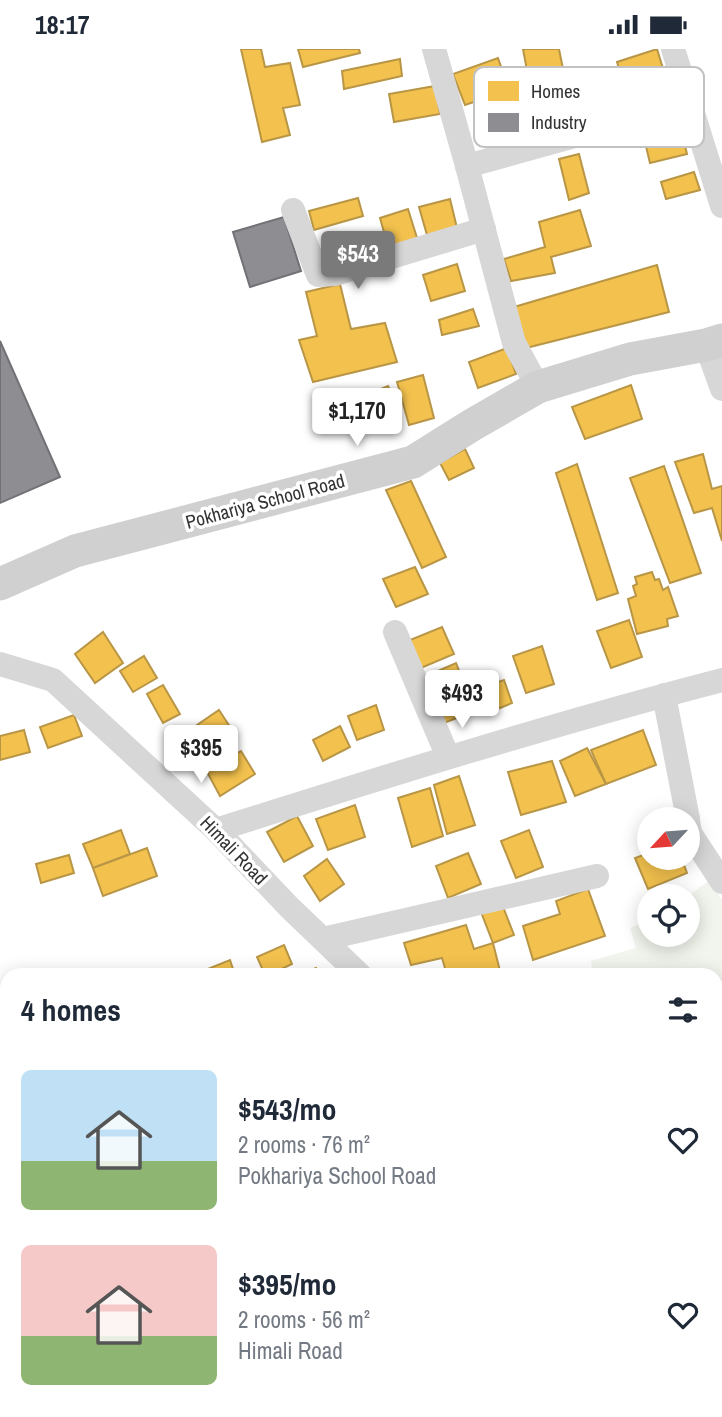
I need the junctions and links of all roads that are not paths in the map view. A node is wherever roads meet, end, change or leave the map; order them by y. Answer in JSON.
{"nodes":[{"id":1,"x":434,"y":49,"type":"edge"},
{"id":2,"x":673,"y":49,"type":"edge"},
{"id":3,"x":679,"y":67,"type":"edge"},
{"id":4,"x":535,"y":147,"type":"edge"},
{"id":5,"x":704,"y":147,"type":"edge"},
{"id":6,"x":467,"y":166,"type":"junction"},
{"id":7,"x":722,"y":206,"type":"edge"},
{"id":8,"x":293,"y":210,"type":"dead end"},
{"id":9,"x":484,"y":229,"type":"junction"},
{"id":10,"x":714,"y":342,"type":"edge"},
{"id":11,"x":538,"y":387,"type":"junction"},
{"id":12,"x":722,"y":389,"type":"edge"},
{"id":13,"x":0,"y":584,"type":"edge"},
{"id":14,"x":395,"y":632,"type":"dead end"},
{"id":15,"x":0,"y":664,"type":"edge"},
{"id":16,"x":722,"y":680,"type":"edge"},
{"id":17,"x":664,"y":695,"type":"junction"},
{"id":18,"x":449,"y":757,"type":"junction"},
{"id":19,"x":686,"y":807,"type":"edge"},
{"id":20,"x":216,"y":830,"type":"junction"},
{"id":21,"x":700,"y":848,"type":"edge"},
{"id":22,"x":597,"y":876,"type":"dead end"},
{"id":23,"x":722,"y":882,"type":"edge"},
{"id":24,"x":323,"y":939,"type":"junction"},
{"id":25,"x":353,"y":968,"type":"edge"}],
"edges":[{"from":1,"to":6,"type":"street"},
{"from":2,"to":3,"type":"street"},
{"from":4,"to":6,"type":"street"},
{"from":5,"to":7,"type":"street"},
{"from":6,"to":9,"type":"street"},
{"from":8,"to":9,"type":"street"},
{"from":9,"to":11,"type":"street"},
{"from":10,"to":11,"type":"main road","name":"Pokhariya School Road"},
{"from":10,"to":12,"type":"street"},
{"from":11,"to":13,"type":"main road","name":"Pokhariya School Road"},
{"from":14,"to":18,"type":"street"},
{"from":15,"to":20,"type":"street","name":"Himali Road"},
{"from":16,"to":17,"type":"street"},
{"from":17,"to":18,"type":"street"},
{"from":17,"to":19,"type":"street"},
{"from":18,"to":20,"type":"street"},
{"from":20,"to":24,"type":"street","name":"Himali Road"},
{"from":21,"to":23,"type":"street"},
{"from":22,"to":24,"type":"street"},
{"from":24,"to":25,"type":"street","name":"Himali Road"}]}
